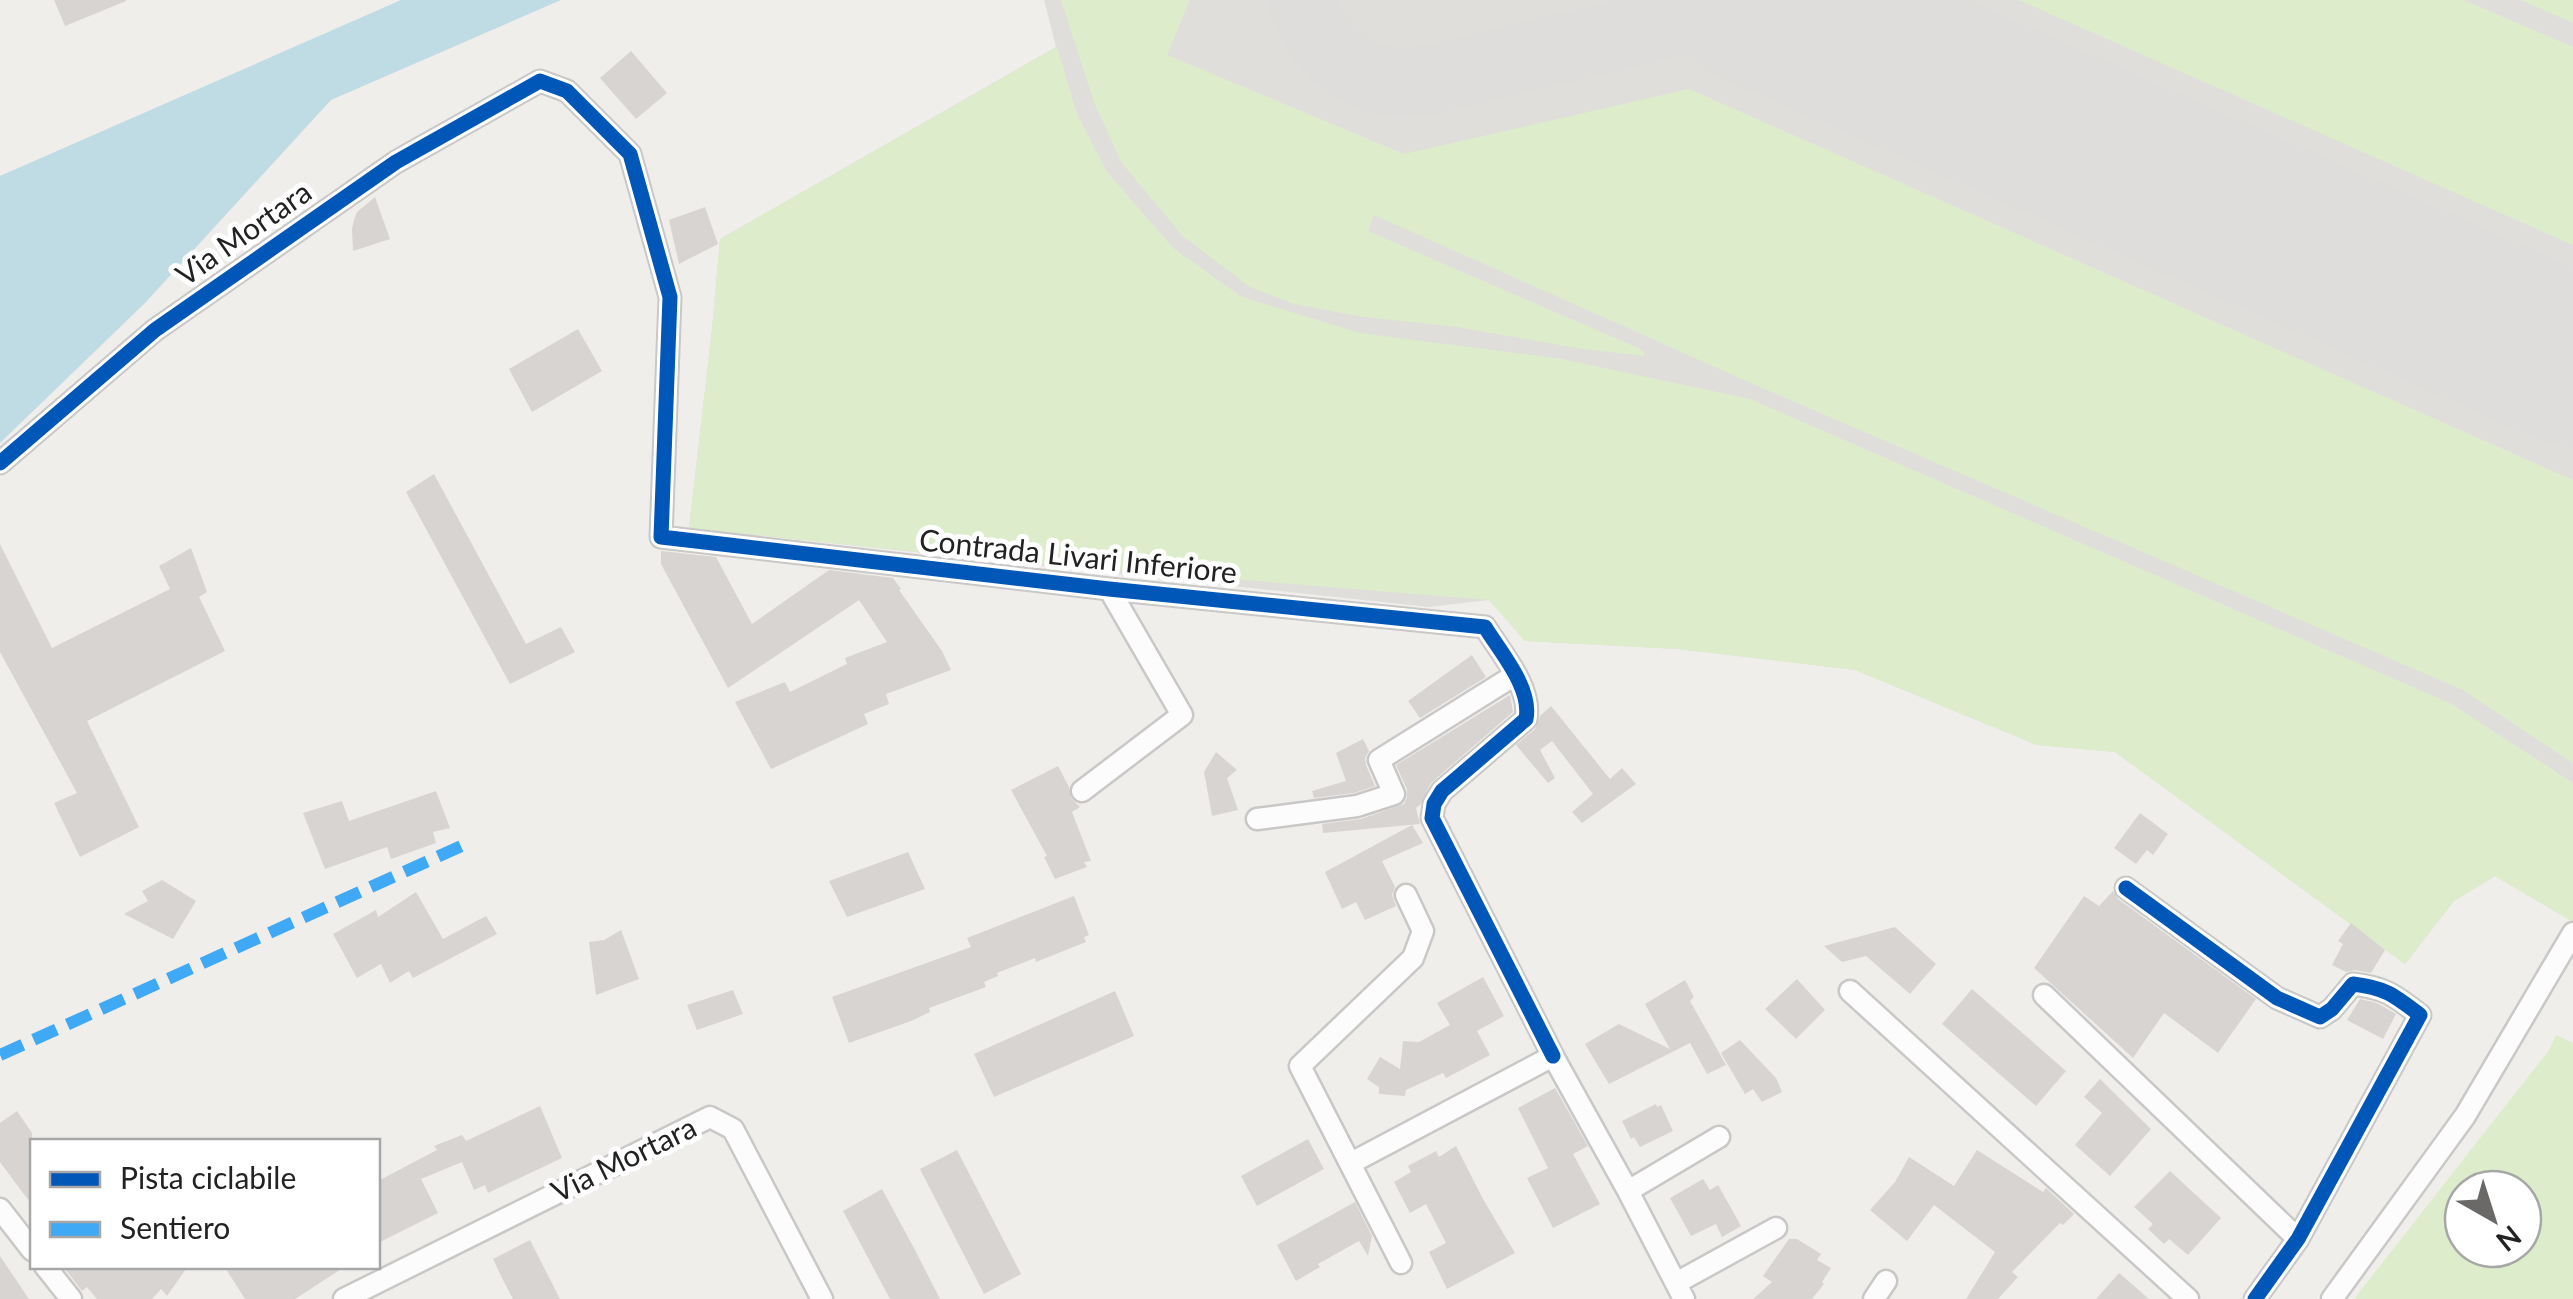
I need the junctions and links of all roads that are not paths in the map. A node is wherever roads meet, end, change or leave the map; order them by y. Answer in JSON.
{"nodes":[{"id":1,"x":540,"y":81,"type":"joint"},
{"id":2,"x":0,"y":463,"type":"edge"},
{"id":3,"x":1109,"y":590,"type":"junction"},
{"id":4,"x":1514,"y":675,"type":"junction"},
{"id":5,"x":1082,"y":791,"type":"dead end"},
{"id":6,"x":1258,"y":819,"type":"dead end"},
{"id":7,"x":2126,"y":888,"type":"dead end"},
{"id":8,"x":1406,"y":895,"type":"dead end"},
{"id":9,"x":2573,"y":933,"type":"edge"},
{"id":10,"x":1850,"y":991,"type":"dead end"},
{"id":11,"x":2044,"y":995,"type":"dead end"},
{"id":12,"x":1553,"y":1056,"type":"junction"},
{"id":13,"x":1719,"y":1137,"type":"dead end"},
{"id":14,"x":1351,"y":1164,"type":"junction"},
{"id":15,"x":1628,"y":1191,"type":"junction"},
{"id":16,"x":0,"y":1210,"type":"edge"},
{"id":17,"x":1776,"y":1228,"type":"dead end"},
{"id":18,"x":2298,"y":1239,"type":"junction"},
{"id":19,"x":30,"y":1248,"type":"edge"},
{"id":20,"x":1401,"y":1263,"type":"dead end"},
{"id":21,"x":48,"y":1269,"type":"edge"},
{"id":22,"x":1680,"y":1291,"type":"edge"},
{"id":23,"x":71,"y":1299,"type":"edge"},
{"id":24,"x":344,"y":1299,"type":"edge"},
{"id":25,"x":822,"y":1299,"type":"edge"},
{"id":26,"x":2188,"y":1299,"type":"edge"},
{"id":27,"x":2255,"y":1299,"type":"edge"},
{"id":28,"x":2332,"y":1299,"type":"edge"}],
"edges":[{"from":1,"to":2,"type":"street","name":"Via Mortara"},
{"from":1,"to":3,"type":"street","name":"Contrada Livari Inferiore"},
{"from":3,"to":4,"type":"street","name":"Contrada Livari Inferiore"},
{"from":3,"to":5,"type":"street"},
{"from":4,"to":6,"type":"street"},
{"from":4,"to":12,"type":"street","name":"Contrada Livari Inferiore"},
{"from":7,"to":18,"type":"street"},
{"from":8,"to":14,"type":"street"},
{"from":9,"to":28,"type":"street"},
{"from":10,"to":26,"type":"street"},
{"from":11,"to":18,"type":"street"},
{"from":12,"to":14,"type":"street"},
{"from":12,"to":15,"type":"street","name":"Contrada Livari Inferiore"},
{"from":13,"to":15,"type":"street"},
{"from":14,"to":20,"type":"street"},
{"from":15,"to":22,"type":"street","name":"Contrada Livari Inferiore"},
{"from":16,"to":19,"type":"street"},
{"from":17,"to":22,"type":"street"},
{"from":18,"to":27,"type":"street"},
{"from":21,"to":23,"type":"street"},
{"from":24,"to":25,"type":"street","name":"Via Mortara"}]}
